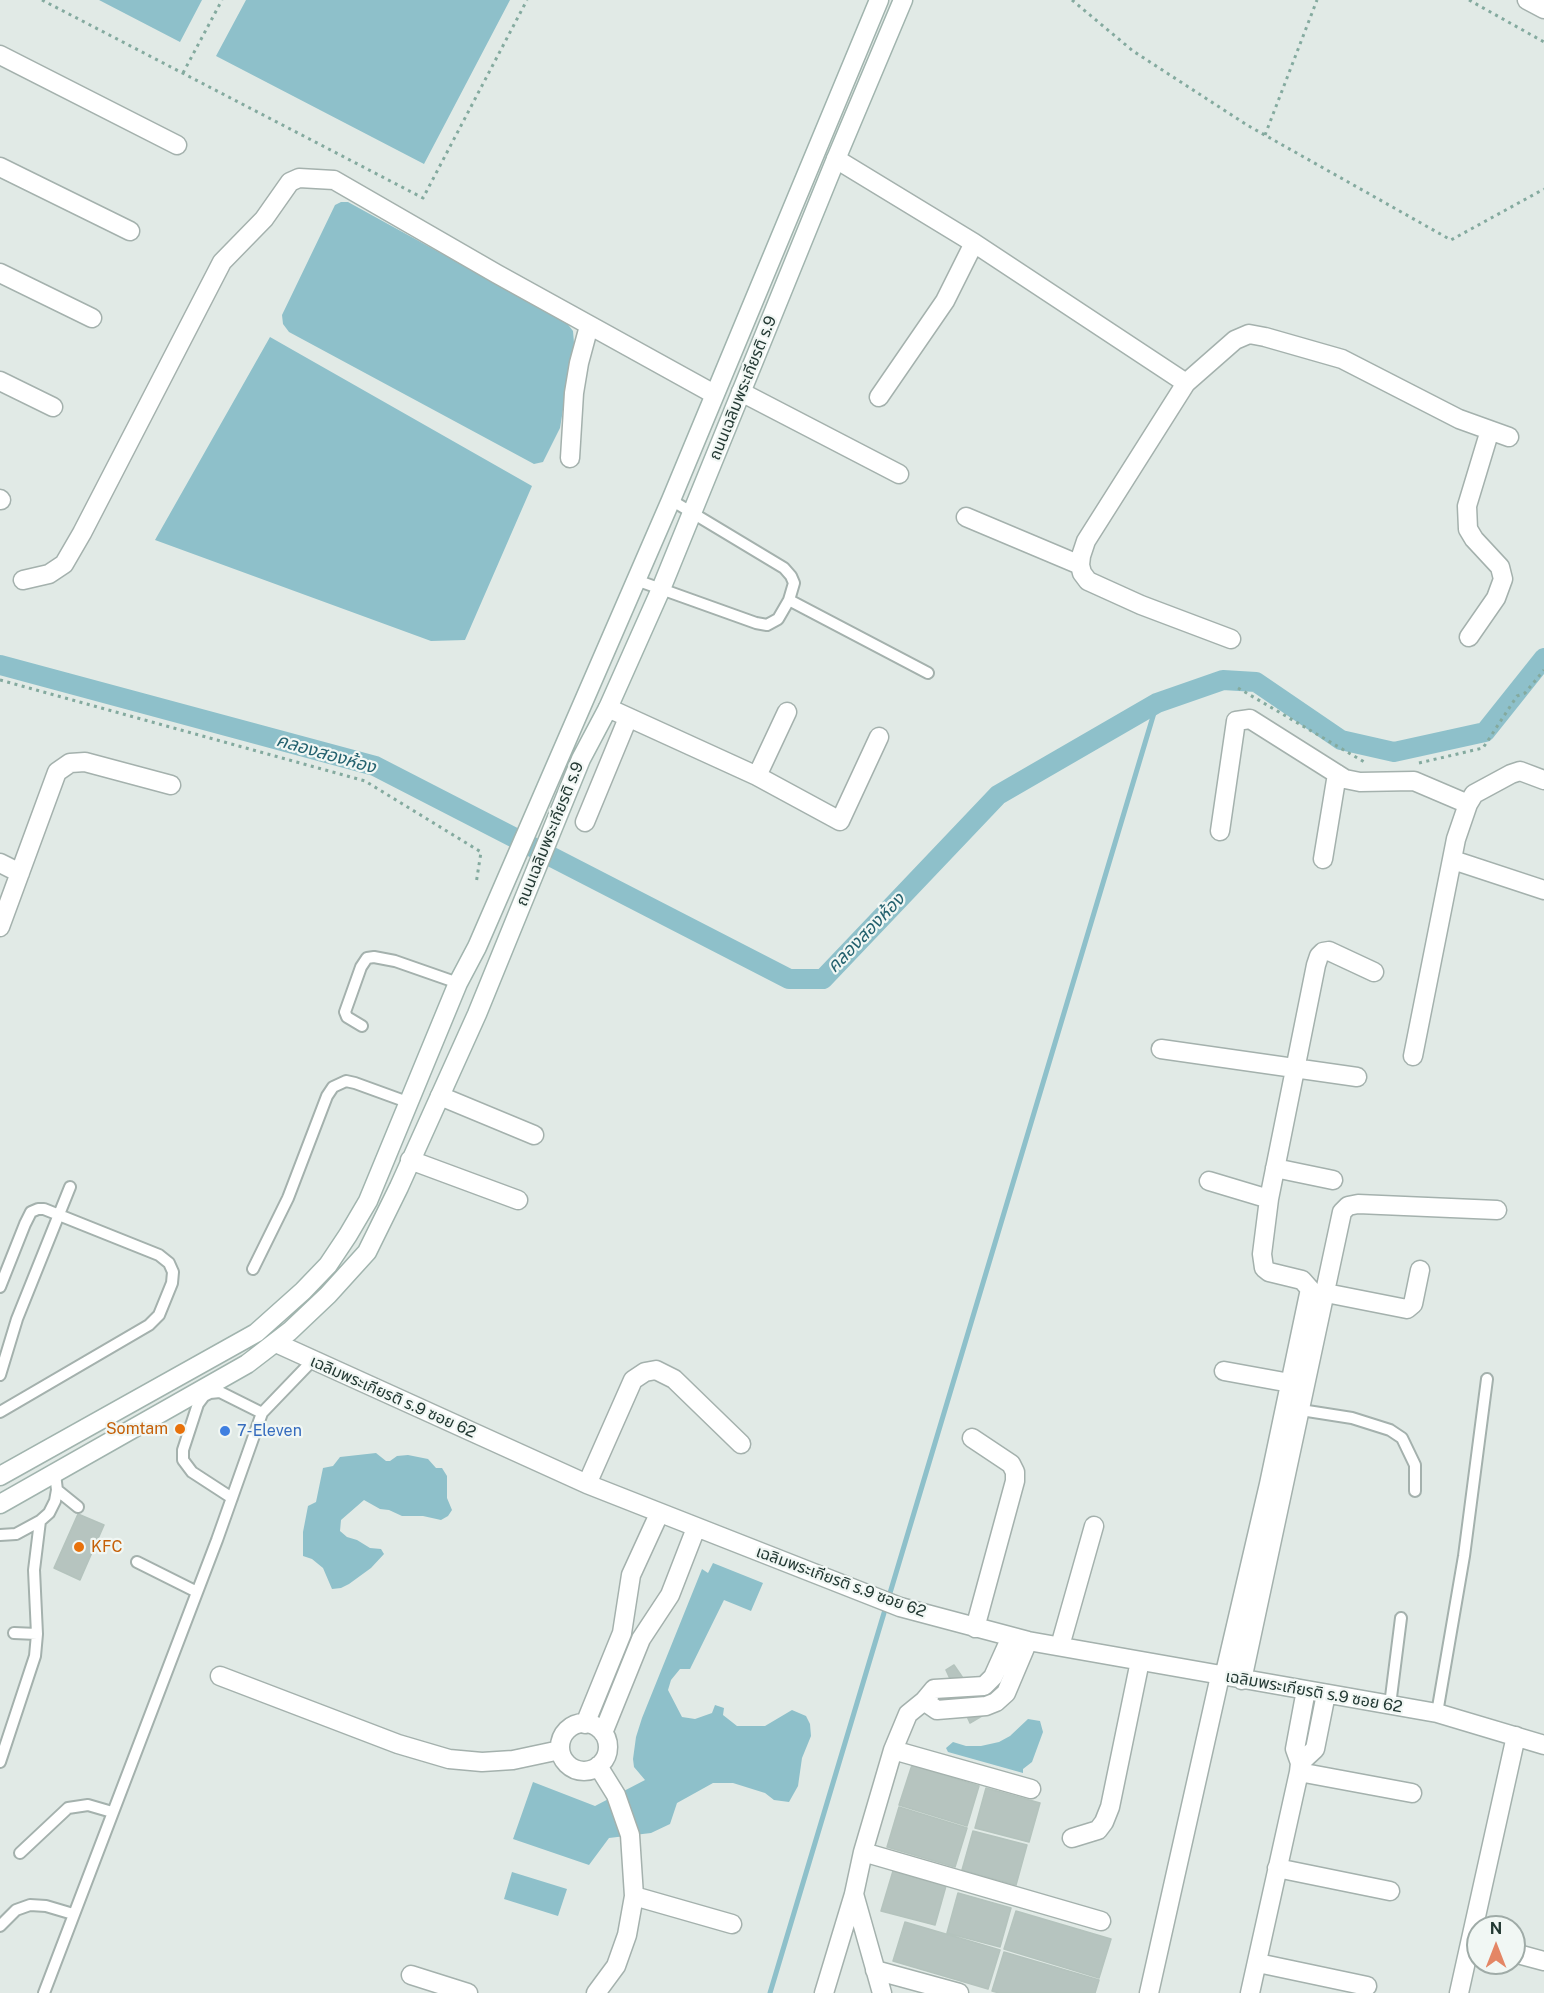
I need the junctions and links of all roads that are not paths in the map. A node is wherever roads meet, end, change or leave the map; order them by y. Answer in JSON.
{"nodes":[{"id":1,"x":879,"y":0,"type":"edge"},
{"id":2,"x":903,"y":0,"type":"edge"},
{"id":3,"x":1527,"y":0,"type":"edge"},
{"id":4,"x":1544,"y":9,"type":"edge"},
{"id":5,"x":0,"y":55,"type":"edge"},
{"id":6,"x":177,"y":145,"type":"dead end"},
{"id":7,"x":836,"y":159,"type":"junction"},
{"id":8,"x":0,"y":167,"type":"edge"},
{"id":9,"x":130,"y":231,"type":"dead end"},
{"id":10,"x":974,"y":243,"type":"junction"},
{"id":11,"x":0,"y":273,"type":"edge"},
{"id":12,"x":92,"y":318,"type":"dead end"},
{"id":13,"x":589,"y":326,"type":"junction"},
{"id":14,"x":0,"y":381,"type":"edge"},
{"id":15,"x":1186,"y":383,"type":"junction"},
{"id":16,"x":741,"y":392,"type":"junction"},
{"id":17,"x":714,"y":394,"type":"junction"},
{"id":18,"x":879,"y":397,"type":"dead end"},
{"id":19,"x":53,"y":408,"type":"dead end"},
{"id":20,"x":1490,"y":430,"type":"junction"},
{"id":21,"x":1509,"y":437,"type":"dead end"},
{"id":22,"x":570,"y":458,"type":"dead end"},
{"id":23,"x":900,"y":474,"type":"dead end"},
{"id":24,"x":671,"y":500,"type":"junction"},
{"id":25,"x":692,"y":512,"type":"junction"},
{"id":26,"x":966,"y":517,"type":"dead end"},
{"id":27,"x":1083,"y":573,"type":"junction"},
{"id":28,"x":23,"y":580,"type":"dead end"},
{"id":29,"x":636,"y":580,"type":"junction"},
{"id":30,"x":661,"y":589,"type":"junction"},
{"id":31,"x":789,"y":600,"type":"junction"},
{"id":32,"x":1469,"y":637,"type":"dead end"},
{"id":33,"x":1231,"y":639,"type":"dead end"},
{"id":34,"x":928,"y":673,"type":"dead end"},
{"id":35,"x":608,"y":708,"type":"junction"},
{"id":36,"x":787,"y":712,"type":"dead end"},
{"id":37,"x":628,"y":718,"type":"junction"},
{"id":38,"x":879,"y":737,"type":"dead end"},
{"id":39,"x":1337,"y":774,"type":"junction"},
{"id":40,"x":757,"y":777,"type":"junction"},
{"id":41,"x":1544,"y":780,"type":"edge"},
{"id":42,"x":171,"y":785,"type":"dead end"},
{"id":43,"x":1468,"y":804,"type":"junction"},
{"id":44,"x":585,"y":822,"type":"dead end"},
{"id":45,"x":1220,"y":831,"type":"dead end"},
{"id":46,"x":1323,"y":859,"type":"dead end"},
{"id":47,"x":1453,"y":860,"type":"junction"},
{"id":48,"x":0,"y":863,"type":"edge"},
{"id":49,"x":20,"y":873,"type":"junction"},
{"id":50,"x":1544,"y":890,"type":"edge"},
{"id":51,"x":0,"y":927,"type":"edge"},
{"id":52,"x":1374,"y":972,"type":"dead end"},
{"id":53,"x":458,"y":983,"type":"junction"},
{"id":54,"x":362,"y":1026,"type":"dead end"},
{"id":55,"x":1161,"y":1049,"type":"dead end"},
{"id":56,"x":1413,"y":1056,"type":"dead end"},
{"id":57,"x":1296,"y":1067,"type":"junction"},
{"id":58,"x":1357,"y":1077,"type":"dead end"},
{"id":59,"x":440,"y":1096,"type":"junction"},
{"id":60,"x":410,"y":1103,"type":"junction"},
{"id":61,"x":534,"y":1135,"type":"dead end"},
{"id":62,"x":411,"y":1160,"type":"junction"},
{"id":63,"x":1275,"y":1168,"type":"junction"},
{"id":64,"x":1333,"y":1180,"type":"dead end"},
{"id":65,"x":1209,"y":1181,"type":"dead end"},
{"id":66,"x":70,"y":1187,"type":"dead end"},
{"id":67,"x":1269,"y":1199,"type":"junction"},
{"id":68,"x":518,"y":1200,"type":"dead end"},
{"id":69,"x":1497,"y":1210,"type":"dead end"},
{"id":70,"x":59,"y":1215,"type":"junction"},
{"id":71,"x":253,"y":1269,"type":"dead end"},
{"id":72,"x":1420,"y":1270,"type":"dead end"},
{"id":73,"x":0,"y":1287,"type":"edge"},
{"id":74,"x":1326,"y":1293,"type":"junction"},
{"id":75,"x":256,"y":1333,"type":"junction"},
{"id":76,"x":276,"y":1343,"type":"junction"},
{"id":77,"x":312,"y":1361,"type":"junction"},
{"id":78,"x":1224,"y":1371,"type":"dead end"},
{"id":79,"x":0,"y":1375,"type":"edge"},
{"id":80,"x":1487,"y":1379,"type":"dead end"},
{"id":81,"x":1290,"y":1383,"type":"junction"},
{"id":82,"x":1301,"y":1410,"type":"junction"},
{"id":83,"x":0,"y":1412,"type":"edge"},
{"id":84,"x":262,"y":1413,"type":"junction"},
{"id":85,"x":972,"y":1438,"type":"dead end"},
{"id":86,"x":741,"y":1444,"type":"dead end"},
{"id":87,"x":0,"y":1476,"type":"edge"},
{"id":88,"x":56,"y":1482,"type":"junction"},
{"id":89,"x":587,"y":1484,"type":"junction"},
{"id":90,"x":1415,"y":1491,"type":"dead end"},
{"id":91,"x":232,"y":1498,"type":"junction"},
{"id":92,"x":0,"y":1504,"type":"edge"},
{"id":93,"x":78,"y":1506,"type":"dead end"},
{"id":94,"x":659,"y":1514,"type":"junction"},
{"id":95,"x":40,"y":1521,"type":"junction"},
{"id":96,"x":1094,"y":1526,"type":"dead end"},
{"id":97,"x":696,"y":1528,"type":"junction"},
{"id":98,"x":0,"y":1535,"type":"edge"},
{"id":99,"x":138,"y":1562,"type":"dead end"},
{"id":100,"x":34,"y":1570,"type":"junction"},
{"id":101,"x":46,"y":1573,"type":"dead end"},
{"id":102,"x":197,"y":1592,"type":"junction"},
{"id":103,"x":1401,"y":1618,"type":"dead end"},
{"id":104,"x":975,"y":1628,"type":"junction"},
{"id":105,"x":14,"y":1633,"type":"dead end"},
{"id":106,"x":622,"y":1633,"type":"junction"},
{"id":107,"x":37,"y":1634,"type":"junction"},
{"id":108,"x":641,"y":1639,"type":"junction"},
{"id":109,"x":1020,"y":1639,"type":"junction"},
{"id":110,"x":1060,"y":1646,"type":"junction"},
{"id":111,"x":1140,"y":1661,"type":"junction"},
{"id":112,"x":220,"y":1676,"type":"dead end"},
{"id":113,"x":1229,"y":1677,"type":"junction"},
{"id":114,"x":1306,"y":1690,"type":"junction"},
{"id":115,"x":1326,"y":1694,"type":"junction"},
{"id":116,"x":1390,"y":1705,"type":"junction"},
{"id":117,"x":1437,"y":1713,"type":"junction"},
{"id":118,"x":585,"y":1724,"type":"junction"},
{"id":119,"x":603,"y":1733,"type":"junction"},
{"id":120,"x":1516,"y":1736,"type":"junction"},
{"id":121,"x":1544,"y":1745,"type":"edge"},
{"id":122,"x":560,"y":1750,"type":"junction"},
{"id":123,"x":893,"y":1750,"type":"junction"},
{"id":124,"x":0,"y":1762,"type":"edge"},
{"id":125,"x":598,"y":1766,"type":"junction"},
{"id":126,"x":1300,"y":1767,"type":"junction"},
{"id":127,"x":1031,"y":1789,"type":"dead end"},
{"id":128,"x":1412,"y":1793,"type":"dead end"},
{"id":129,"x":112,"y":1812,"type":"junction"},
{"id":130,"x":1072,"y":1838,"type":"dead end"},
{"id":131,"x":863,"y":1852,"type":"junction"},
{"id":132,"x":20,"y":1853,"type":"dead end"},
{"id":133,"x":1277,"y":1868,"type":"junction"},
{"id":134,"x":1390,"y":1891,"type":"dead end"},
{"id":135,"x":854,"y":1894,"type":"junction"},
{"id":136,"x":634,"y":1896,"type":"junction"},
{"id":137,"x":73,"y":1914,"type":"junction"},
{"id":138,"x":1481,"y":1915,"type":"edge"},
{"id":139,"x":1101,"y":1921,"type":"dead end"},
{"id":140,"x":732,"y":1924,"type":"dead end"},
{"id":141,"x":0,"y":1926,"type":"edge"},
{"id":142,"x":1526,"y":1956,"type":"edge"},
{"id":143,"x":1544,"y":1961,"type":"edge"},
{"id":144,"x":1258,"y":1963,"type":"junction"},
{"id":145,"x":875,"y":1970,"type":"junction"},
{"id":146,"x":1466,"y":1973,"type":"edge"},
{"id":147,"x":411,"y":1975,"type":"dead end"},
{"id":148,"x":1367,"y":1986,"type":"dead end"},
{"id":149,"x":44,"y":1993,"type":"edge"},
{"id":150,"x":468,"y":1993,"type":"edge"},
{"id":151,"x":596,"y":1993,"type":"edge"},
{"id":152,"x":824,"y":1993,"type":"edge"},
{"id":153,"x":882,"y":1993,"type":"edge"},
{"id":154,"x":959,"y":1993,"type":"edge"},
{"id":155,"x":1149,"y":1993,"type":"edge"},
{"id":156,"x":1250,"y":1993,"type":"edge"},
{"id":157,"x":1460,"y":1993,"type":"edge"}],
"edges":[{"from":1,"to":17,"type":"street","name":"ถนนเฉลิมพระเกียรติ ร.9"},
{"from":2,"to":7,"type":"street","name":"ถนนเฉลิมพระเกียรติ ร.9"},
{"from":3,"to":4,"type":"street"},
{"from":5,"to":6,"type":"street"},
{"from":7,"to":10,"type":"street"},
{"from":7,"to":16,"type":"street","name":"ถนนเฉลิมพระเกียรติ ร.9"},
{"from":8,"to":9,"type":"street"},
{"from":10,"to":15,"type":"street"},
{"from":10,"to":18,"type":"street"},
{"from":11,"to":12,"type":"street"},
{"from":13,"to":17,"type":"street"},
{"from":13,"to":22,"type":"street"},
{"from":13,"to":28,"type":"street"},
{"from":14,"to":19,"type":"street"},
{"from":15,"to":20,"type":"street"},
{"from":15,"to":27,"type":"street"},
{"from":16,"to":23,"type":"street"},
{"from":16,"to":25,"type":"street","name":"ถนนเฉลิมพระเกียรติ ร.9"},
{"from":17,"to":24,"type":"street","name":"ถนนเฉลิมพระเกียรติ ร.9"},
{"from":20,"to":21,"type":"street"},
{"from":20,"to":32,"type":"street"},
{"from":24,"to":25,"type":"lane"},
{"from":24,"to":29,"type":"street","name":"ถนนเฉลิมพระเกียรติ ร.9"},
{"from":25,"to":30,"type":"street","name":"ถนนเฉลิมพระเกียรติ ร.9"},
{"from":25,"to":31,"type":"lane"},
{"from":26,"to":27,"type":"street"},
{"from":27,"to":33,"type":"street"},
{"from":29,"to":30,"type":"lane"},
{"from":29,"to":53,"type":"street","name":"ถนนเฉลิมพระเกียรติ ร.9"},
{"from":30,"to":31,"type":"lane"},
{"from":30,"to":35,"type":"street","name":"ถนนเฉลิมพระเกียรติ ร.9"},
{"from":31,"to":34,"type":"lane"},
{"from":35,"to":37,"type":"street"},
{"from":35,"to":59,"type":"street","name":"ถนนเฉลิมพระเกียรติ ร.9"},
{"from":36,"to":40,"type":"street"},
{"from":37,"to":40,"type":"street"},
{"from":37,"to":44,"type":"street"},
{"from":38,"to":40,"type":"street"},
{"from":39,"to":43,"type":"street"},
{"from":39,"to":45,"type":"street"},
{"from":39,"to":46,"type":"street"},
{"from":41,"to":43,"type":"street"},
{"from":42,"to":49,"type":"street"},
{"from":43,"to":47,"type":"street"},
{"from":47,"to":50,"type":"street"},
{"from":47,"to":56,"type":"street"},
{"from":48,"to":49,"type":"street"},
{"from":49,"to":51,"type":"street"},
{"from":52,"to":57,"type":"street"},
{"from":53,"to":54,"type":"lane"},
{"from":53,"to":60,"type":"street","name":"ถนนเฉลิมพระเกียรติ ร.9"},
{"from":55,"to":57,"type":"street"},
{"from":57,"to":58,"type":"street"},
{"from":57,"to":63,"type":"street"},
{"from":59,"to":61,"type":"street"},
{"from":59,"to":62,"type":"street","name":"ถนนเฉลิมพระเกียรติ ร.9"},
{"from":60,"to":71,"type":"lane"},
{"from":60,"to":75,"type":"street","name":"ถนนเฉลิมพระเกียรติ ร.9"},
{"from":62,"to":68,"type":"street"},
{"from":62,"to":76,"type":"street","name":"ถนนเฉลิมพระเกียรติ ร.9"},
{"from":63,"to":64,"type":"street"},
{"from":63,"to":67,"type":"street"},
{"from":65,"to":67,"type":"street"},
{"from":66,"to":70,"type":"lane"},
{"from":67,"to":81,"type":"street"},
{"from":69,"to":74,"type":"street"},
{"from":70,"to":73,"type":"lane"},
{"from":70,"to":79,"type":"lane"},
{"from":70,"to":83,"type":"lane"},
{"from":72,"to":74,"type":"street"},
{"from":74,"to":82,"type":"street"},
{"from":75,"to":76,"type":"street","name":"เฉลิมพระเกียรติ ร.9 ซอย 62"},
{"from":75,"to":87,"type":"street","name":"ถนนเฉลิมพระเกียรติ ร.9"},
{"from":76,"to":77,"type":"street","name":"เฉลิมพระเกียรติ ร.9 ซอย 62"},
{"from":76,"to":88,"type":"street","name":"ถนนเฉลิมพระเกียรติ ร.9"},
{"from":77,"to":84,"type":"lane"},
{"from":77,"to":89,"type":"street","name":"เฉลิมพระเกียรติ ร.9 ซอย 62"},
{"from":78,"to":81,"type":"street"},
{"from":80,"to":117,"type":"lane"},
{"from":81,"to":113,"type":"street"},
{"from":82,"to":90,"type":"lane"},
{"from":82,"to":113,"type":"street"},
{"from":84,"to":91,"type":"lane"},
{"from":84,"to":91,"type":"lane"},
{"from":85,"to":104,"type":"street"},
{"from":86,"to":89,"type":"street"},
{"from":88,"to":92,"type":"street","name":"ถนนเฉลิมพระเกียรติ ร.9"},
{"from":88,"to":93,"type":"lane"},
{"from":88,"to":95,"type":"lane"},
{"from":89,"to":94,"type":"street","name":"เฉลิมพระเกียรติ ร.9 ซอย 62"},
{"from":91,"to":102,"type":"lane"},
{"from":94,"to":97,"type":"street","name":"เฉลิมพระเกียรติ ร.9 ซอย 62"},
{"from":94,"to":106,"type":"street"},
{"from":95,"to":98,"type":"lane"},
{"from":95,"to":100,"type":"lane"},
{"from":96,"to":110,"type":"street"},
{"from":97,"to":104,"type":"street","name":"เฉลิมพระเกียรติ ร.9 ซอย 62"},
{"from":97,"to":108,"type":"street"},
{"from":99,"to":102,"type":"lane"},
{"from":100,"to":101,"type":"lane"},
{"from":100,"to":107,"type":"lane"},
{"from":102,"to":129,"type":"lane"},
{"from":103,"to":116,"type":"lane"},
{"from":104,"to":109,"type":"street","name":"เฉลิมพระเกียรติ ร.9 ซอย 62"},
{"from":105,"to":107,"type":"lane"},
{"from":106,"to":108,"type":"street"},
{"from":106,"to":118,"type":"street"},
{"from":107,"to":124,"type":"lane"},
{"from":108,"to":119,"type":"street"},
{"from":109,"to":110,"type":"street","name":"เฉลิมพระเกียรติ ร.9 ซอย 62"},
{"from":109,"to":123,"type":"street"},
{"from":110,"to":111,"type":"street","name":"เฉลิมพระเกียรติ ร.9 ซอย 62"},
{"from":111,"to":113,"type":"street","name":"เฉลิมพระเกียรติ ร.9 ซอย 62"},
{"from":111,"to":130,"type":"street"},
{"from":112,"to":122,"type":"street"},
{"from":113,"to":114,"type":"street","name":"เฉลิมพระเกียรติ ร.9 ซอย 62"},
{"from":113,"to":155,"type":"street"},
{"from":114,"to":115,"type":"street","name":"เฉลิมพระเกียรติ ร.9 ซอย 62"},
{"from":114,"to":126,"type":"street"},
{"from":115,"to":116,"type":"street","name":"เฉลิมพระเกียรติ ร.9 ซอย 62"},
{"from":115,"to":126,"type":"street"},
{"from":116,"to":117,"type":"street","name":"เฉลิมพระเกียรติ ร.9 ซอย 62"},
{"from":117,"to":120,"type":"street","name":"เฉลิมพระเกียรติ ร.9 ซอย 62"},
{"from":118,"to":119,"type":"street"},
{"from":118,"to":122,"type":"street"},
{"from":119,"to":125,"type":"street"},
{"from":120,"to":121,"type":"street","name":"เฉลิมพระเกียรติ ร.9 ซอย 62"},
{"from":120,"to":138,"type":"street"},
{"from":122,"to":125,"type":"street"},
{"from":123,"to":127,"type":"street"},
{"from":123,"to":131,"type":"street"},
{"from":125,"to":136,"type":"street"},
{"from":126,"to":128,"type":"street"},
{"from":126,"to":133,"type":"street"},
{"from":129,"to":132,"type":"lane"},
{"from":129,"to":137,"type":"lane"},
{"from":131,"to":135,"type":"street"},
{"from":131,"to":139,"type":"street"},
{"from":133,"to":134,"type":"street"},
{"from":133,"to":144,"type":"street"},
{"from":135,"to":145,"type":"street"},
{"from":135,"to":152,"type":"street"},
{"from":136,"to":140,"type":"street"},
{"from":136,"to":151,"type":"street"},
{"from":137,"to":141,"type":"lane"},
{"from":137,"to":149,"type":"lane"},
{"from":142,"to":143,"type":"street"},
{"from":144,"to":148,"type":"street"},
{"from":144,"to":156,"type":"street"},
{"from":145,"to":153,"type":"street"},
{"from":145,"to":154,"type":"street"},
{"from":146,"to":157,"type":"street"},
{"from":147,"to":150,"type":"street"}]}
